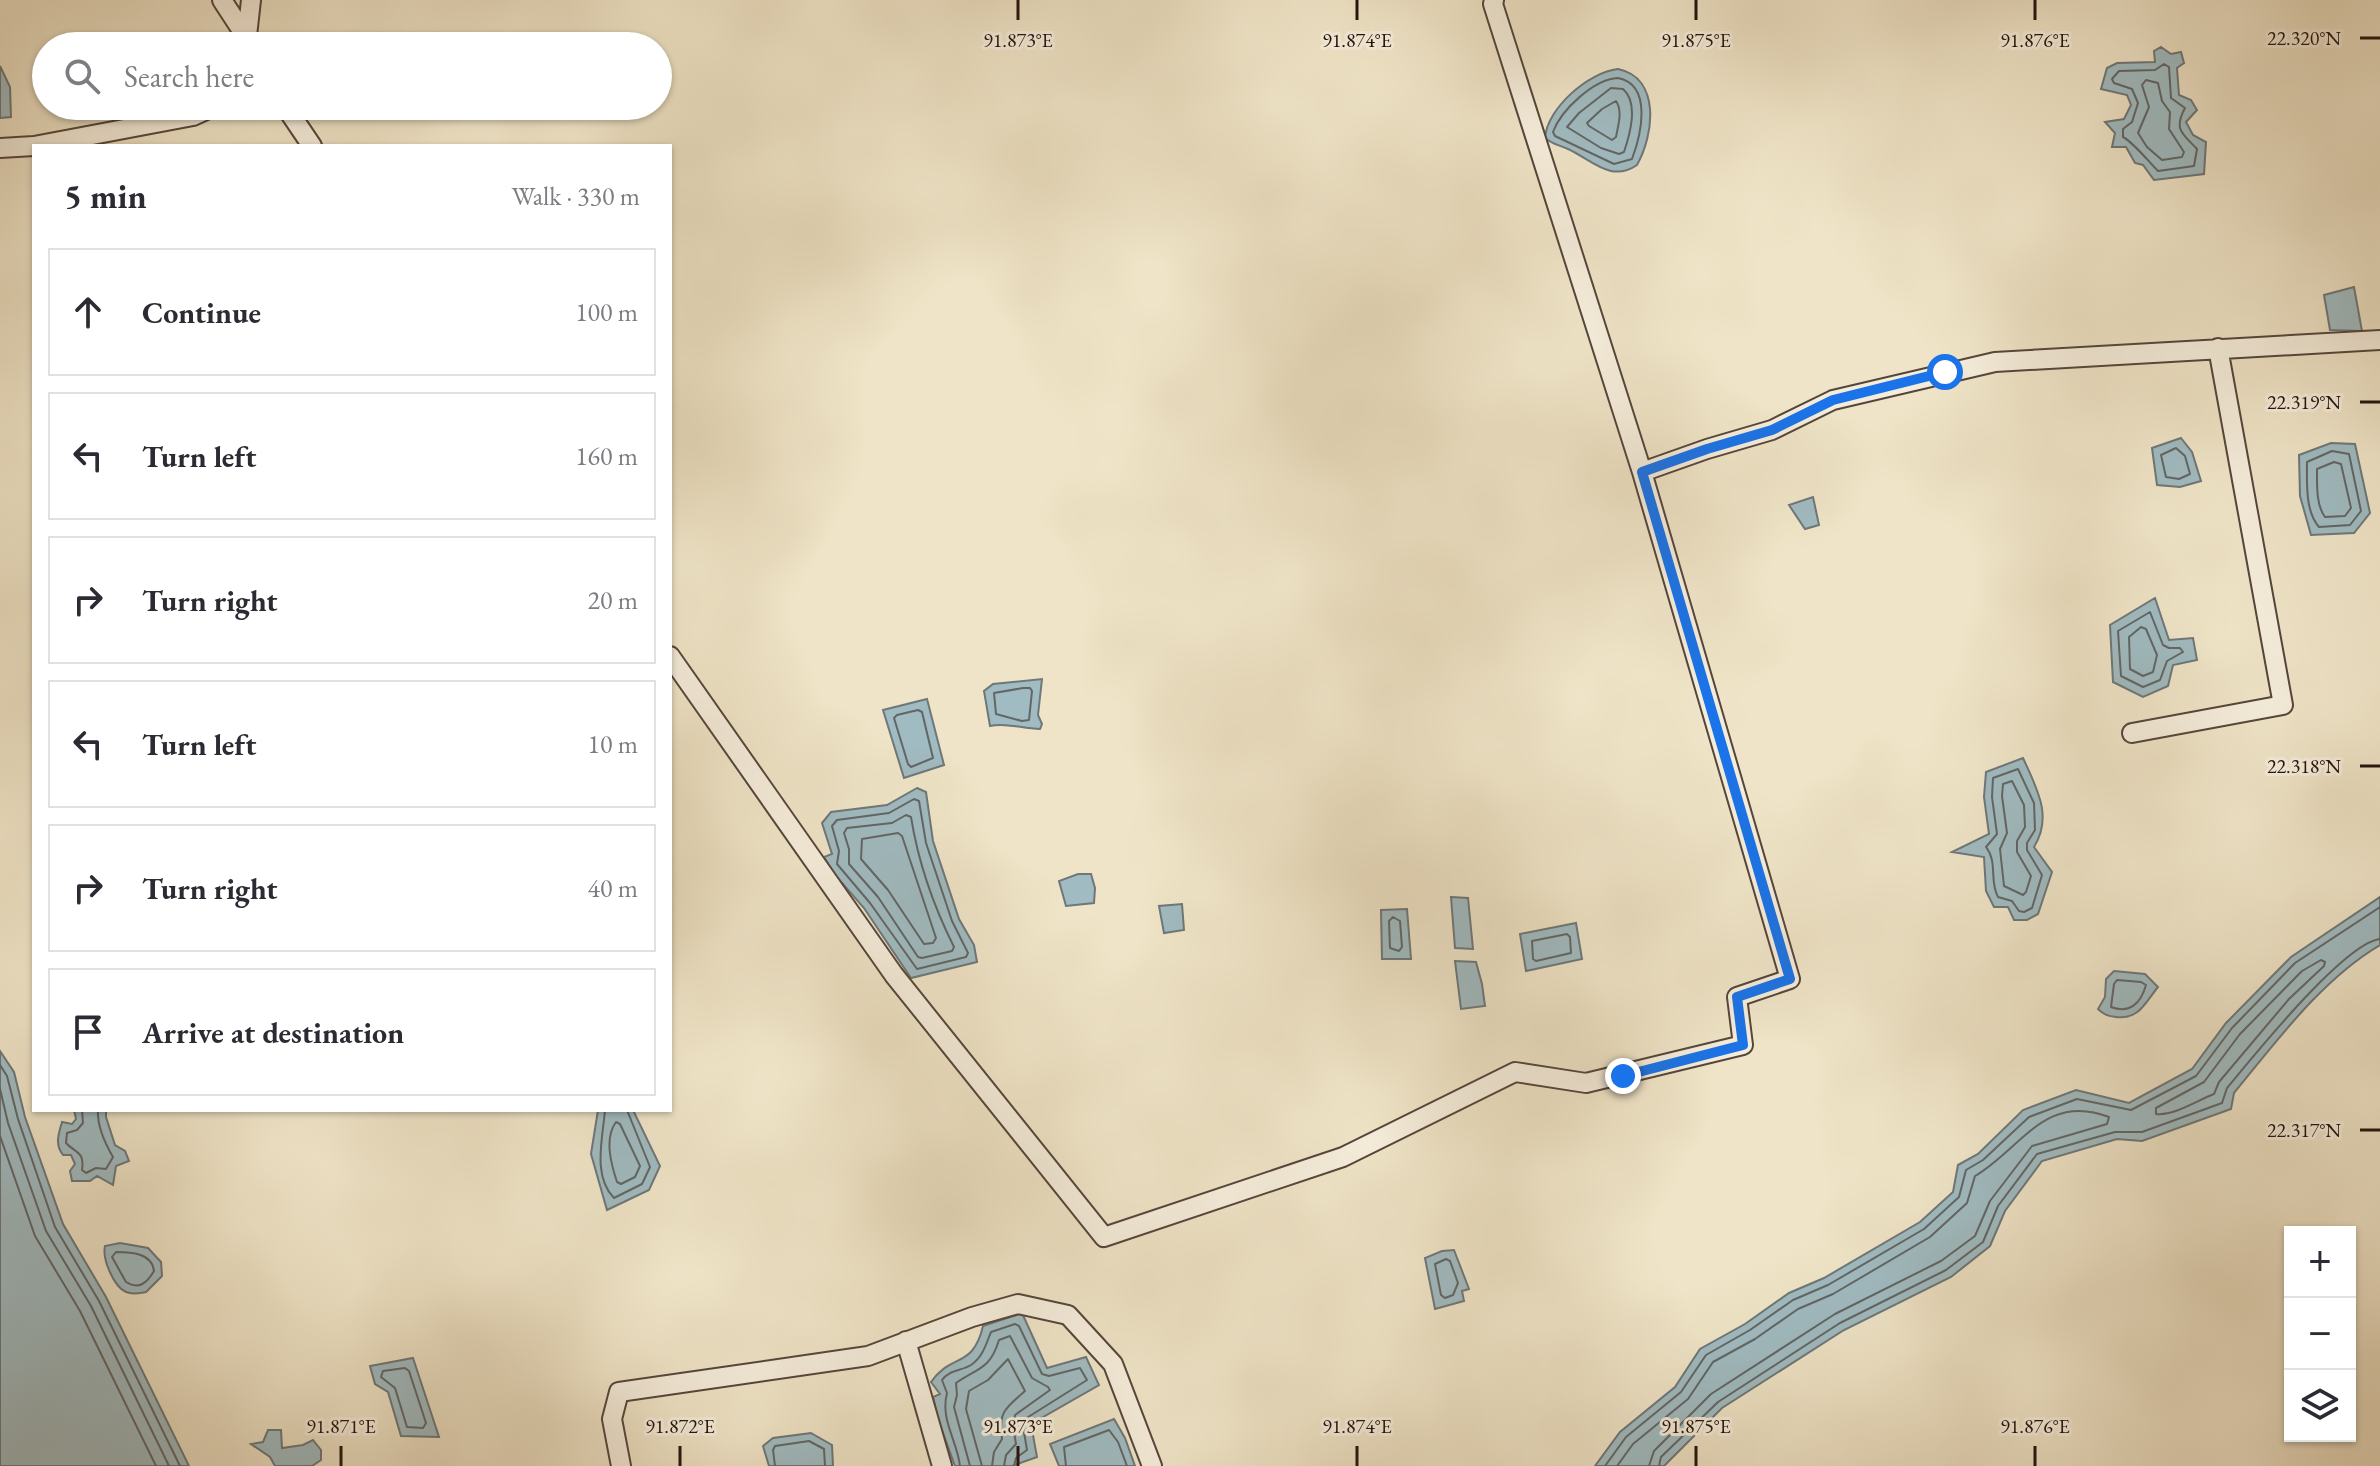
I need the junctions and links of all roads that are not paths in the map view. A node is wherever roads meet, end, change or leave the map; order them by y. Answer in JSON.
{"nodes":[{"id":1,"x":222,"y":0,"type":"edge"},
{"id":2,"x":251,"y":0,"type":"edge"},
{"id":3,"x":1494,"y":0,"type":"edge"},
{"id":4,"x":243,"y":32,"type":"edge"},
{"id":5,"x":249,"y":32,"type":"edge"},
{"id":6,"x":172,"y":120,"type":"edge"},
{"id":7,"x":294,"y":120,"type":"edge"},
{"id":8,"x":45,"y":144,"type":"edge"},
{"id":9,"x":311,"y":144,"type":"edge"},
{"id":10,"x":32,"y":146,"type":"edge"},
{"id":11,"x":0,"y":148,"type":"edge"},
{"id":12,"x":2380,"y":340,"type":"edge"},
{"id":13,"x":2218,"y":348,"type":"junction"},
{"id":14,"x":1642,"y":472,"type":"junction"},
{"id":15,"x":672,"y":659,"type":"edge"},
{"id":16,"x":2132,"y":733,"type":"dead end"},
{"id":17,"x":906,"y":1341,"type":"junction"},
{"id":18,"x":621,"y":1466,"type":"edge"},
{"id":19,"x":942,"y":1466,"type":"edge"},
{"id":20,"x":1152,"y":1466,"type":"edge"}],
"edges":[{"from":1,"to":4,"type":"street"},
{"from":2,"to":5,"type":"street"},
{"from":3,"to":14,"type":"street"},
{"from":6,"to":8,"type":"street"},
{"from":7,"to":9,"type":"street"},
{"from":10,"to":11,"type":"street"},
{"from":12,"to":13,"type":"street"},
{"from":13,"to":14,"type":"street"},
{"from":13,"to":16,"type":"street"},
{"from":14,"to":15,"type":"street"},
{"from":17,"to":18,"type":"street"},
{"from":17,"to":19,"type":"street"},
{"from":17,"to":20,"type":"street"}]}
